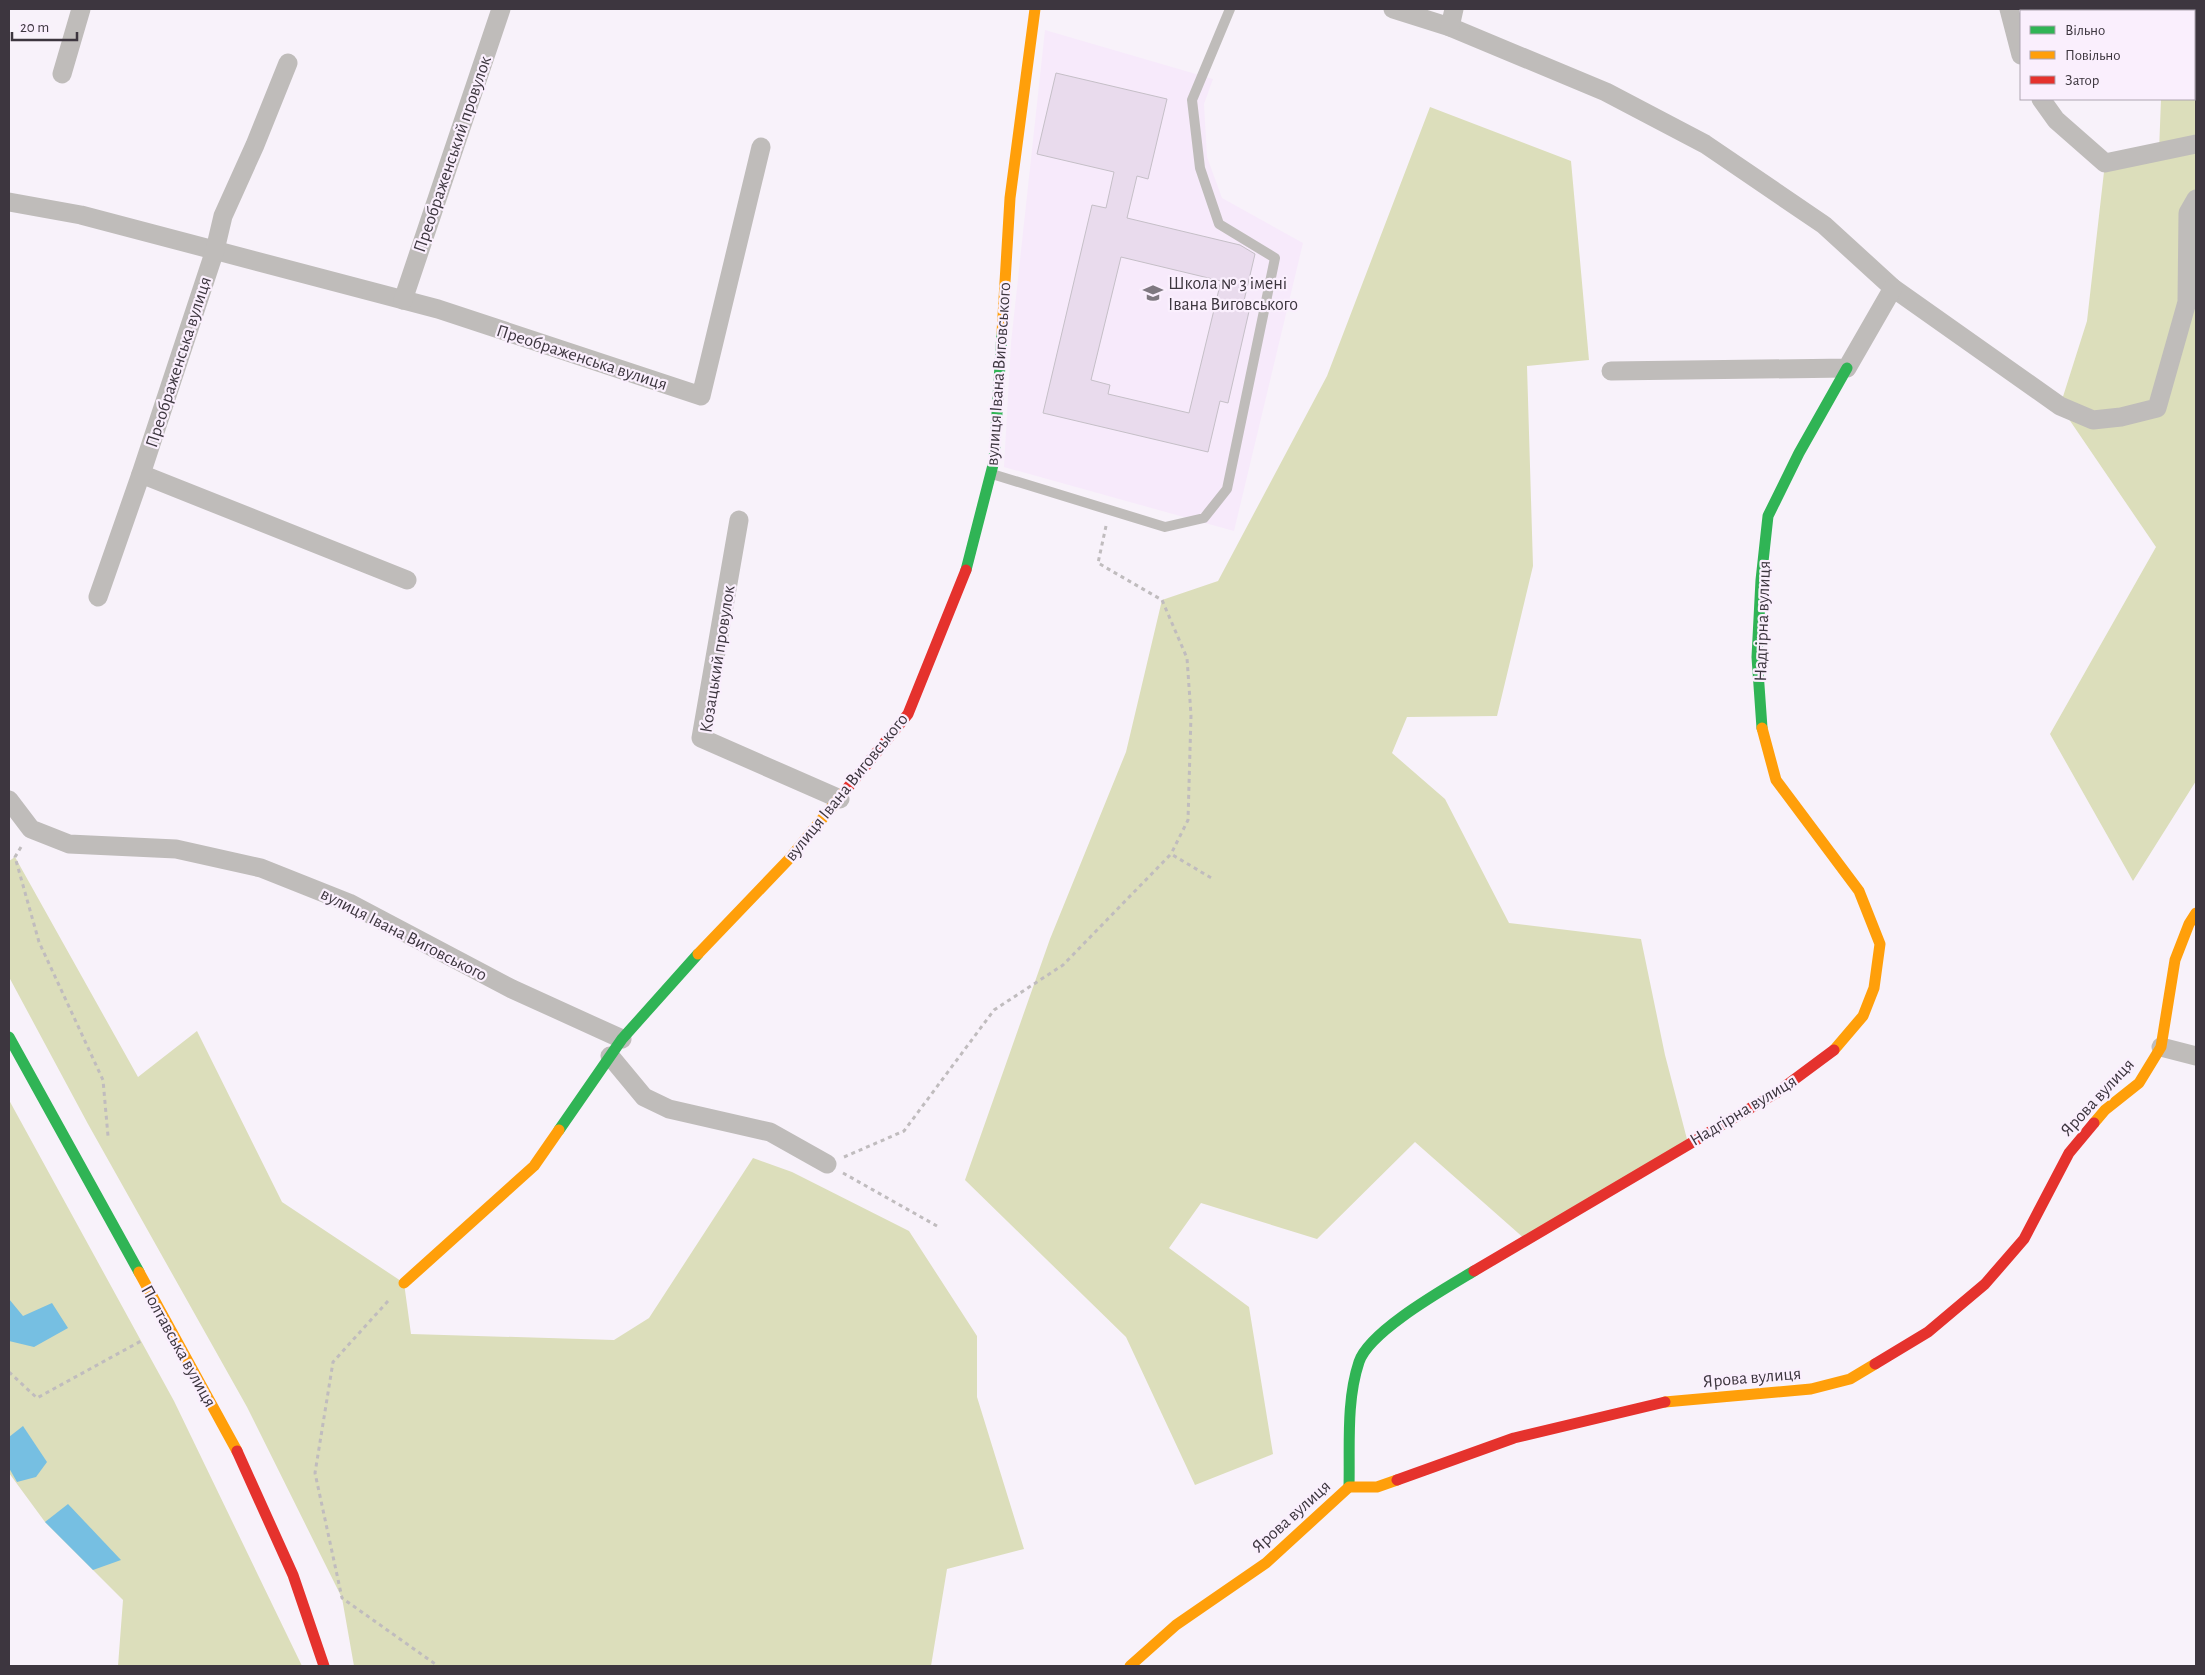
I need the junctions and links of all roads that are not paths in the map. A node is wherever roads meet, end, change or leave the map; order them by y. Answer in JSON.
{"nodes":[{"id":1,"x":81,"y":9,"type":"edge"},
{"id":2,"x":501,"y":9,"type":"edge"},
{"id":3,"x":1036,"y":9,"type":"edge"},
{"id":4,"x":1230,"y":9,"type":"edge"},
{"id":5,"x":1393,"y":9,"type":"edge"},
{"id":6,"x":2009,"y":9,"type":"edge"},
{"id":7,"x":1452,"y":18,"type":"edge"},
{"id":8,"x":2020,"y":51,"type":"edge"},
{"id":9,"x":288,"y":63,"type":"dead end"},
{"id":10,"x":62,"y":74,"type":"dead end"},
{"id":11,"x":2042,"y":100,"type":"edge"},
{"id":12,"x":2196,"y":144,"type":"edge"},
{"id":13,"x":761,"y":147,"type":"dead end"},
{"id":14,"x":2196,"y":199,"type":"edge"},
{"id":15,"x":9,"y":202,"type":"edge"},
{"id":16,"x":215,"y":250,"type":"junction"},
{"id":17,"x":1893,"y":288,"type":"junction"},
{"id":18,"x":403,"y":300,"type":"junction"},
{"id":19,"x":1847,"y":368,"type":"junction"},
{"id":20,"x":1611,"y":371,"type":"dead end"},
{"id":21,"x":141,"y":474,"type":"junction"},
{"id":22,"x":991,"y":474,"type":"junction"},
{"id":23,"x":739,"y":520,"type":"dead end"},
{"id":24,"x":407,"y":580,"type":"dead end"},
{"id":25,"x":98,"y":597,"type":"dead end"},
{"id":26,"x":840,"y":799,"type":"junction"},
{"id":27,"x":9,"y":800,"type":"edge"},
{"id":28,"x":2196,"y":913,"type":"edge"},
{"id":29,"x":9,"y":1037,"type":"edge"},
{"id":30,"x":622,"y":1039,"type":"junction"},
{"id":31,"x":2161,"y":1047,"type":"junction"},
{"id":32,"x":610,"y":1056,"type":"junction"},
{"id":33,"x":2196,"y":1056,"type":"edge"},
{"id":34,"x":827,"y":1164,"type":"road end"},
{"id":35,"x":404,"y":1283,"type":"road end"},
{"id":36,"x":1349,"y":1487,"type":"junction"},
{"id":37,"x":324,"y":1666,"type":"edge"},
{"id":38,"x":1130,"y":1666,"type":"edge"}],
"edges":[{"from":1,"to":10,"type":"street"},
{"from":2,"to":18,"type":"street","name":"Преображенський провулок"},
{"from":3,"to":22,"type":"street","name":"вулиця Івана Виговського"},
{"from":4,"to":22,"type":"lane"},
{"from":5,"to":7,"type":"street"},
{"from":6,"to":8,"type":"street"},
{"from":7,"to":17,"type":"street"},
{"from":9,"to":16,"type":"street"},
{"from":11,"to":12,"type":"street"},
{"from":13,"to":18,"type":"street","name":"Преображенська вулиця"},
{"from":14,"to":17,"type":"street"},
{"from":15,"to":16,"type":"street","name":"Преображенська вулиця"},
{"from":16,"to":18,"type":"street","name":"Преображенська вулиця"},
{"from":16,"to":21,"type":"street","name":"Преображенська вулиця"},
{"from":17,"to":19,"type":"street","name":"Надгірна вулиця"},
{"from":19,"to":20,"type":"street"},
{"from":19,"to":36,"type":"street","name":"Надгірна вулиця"},
{"from":21,"to":24,"type":"street"},
{"from":21,"to":25,"type":"street","name":"Преображенська вулиця"},
{"from":22,"to":26,"type":"street","name":"вулиця Івана Виговського"},
{"from":23,"to":26,"type":"street","name":"Козацький провулок"},
{"from":26,"to":30,"type":"street","name":"вулиця Івана Виговського"},
{"from":27,"to":30,"type":"street","name":"вулиця Івана Виговського"},
{"from":28,"to":31,"type":"street","name":"Ярова вулиця"},
{"from":29,"to":37,"type":"street","name":"Полтавська вулиця"},
{"from":30,"to":32,"type":"street","name":"вулиця Івана Виговського"},
{"from":31,"to":33,"type":"street"},
{"from":31,"to":36,"type":"street","name":"Ярова вулиця"},
{"from":32,"to":34,"type":"street"},
{"from":32,"to":35,"type":"street","name":"вулиця Івана Виговського"},
{"from":36,"to":38,"type":"street","name":"Ярова вулиця"}]}
